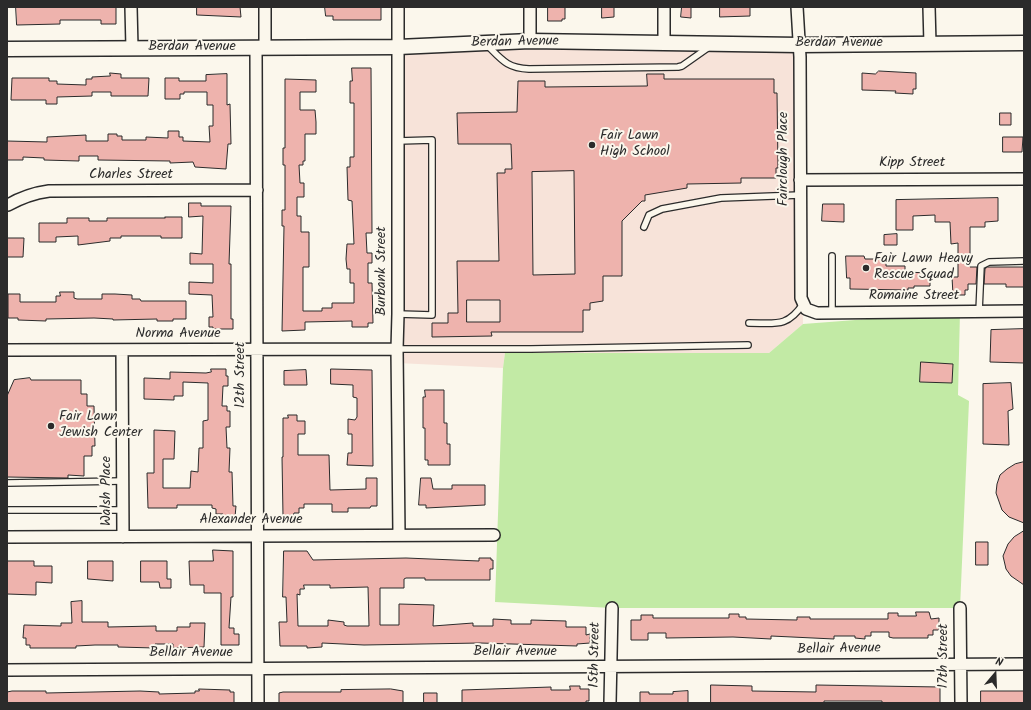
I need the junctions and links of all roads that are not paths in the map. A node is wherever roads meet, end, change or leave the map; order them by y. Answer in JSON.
{"nodes":[{"id":1,"x":131,"y":7,"type":"edge"},
{"id":2,"x":265,"y":7,"type":"edge"},
{"id":3,"x":398,"y":7,"type":"edge"},
{"id":4,"x":530,"y":7,"type":"edge"},
{"id":5,"x":664,"y":7,"type":"edge"},
{"id":6,"x":797,"y":7,"type":"edge"},
{"id":7,"x":929,"y":7,"type":"edge"},
{"id":8,"x":530,"y":41,"type":"junction"},
{"id":9,"x":664,"y":42,"type":"junction"},
{"id":10,"x":485,"y":43,"type":"junction"},
{"id":11,"x":713,"y":43,"type":"junction"},
{"id":12,"x":1024,"y":43,"type":"edge"},
{"id":13,"x":930,"y":44,"type":"junction"},
{"id":14,"x":799,"y":45,"type":"junction"},
{"id":15,"x":261,"y":47,"type":"junction"},
{"id":16,"x":398,"y":47,"type":"junction"},
{"id":17,"x":132,"y":48,"type":"junction"},
{"id":18,"x":7,"y":49,"type":"edge"},
{"id":19,"x":398,"y":141,"type":"junction"},
{"id":20,"x":1024,"y":179,"type":"edge"},
{"id":21,"x":800,"y":180,"type":"junction"},
{"id":22,"x":257,"y":190,"type":"junction"},
{"id":23,"x":800,"y":195,"type":"junction"},
{"id":24,"x":8,"y":205,"type":"dead end"},
{"id":25,"x":644,"y":227,"type":"dead end"},
{"id":26,"x":832,"y":256,"type":"dead end"},
{"id":27,"x":1024,"y":261,"type":"edge"},
{"id":28,"x":804,"y":306,"type":"junction"},
{"id":29,"x":1024,"y":311,"type":"edge"},
{"id":30,"x":979,"y":312,"type":"junction"},
{"id":31,"x":832,"y":313,"type":"junction"},
{"id":32,"x":398,"y":314,"type":"junction"},
{"id":33,"x":749,"y":323,"type":"dead end"},
{"id":34,"x":748,"y":345,"type":"dead end"},
{"id":35,"x":397,"y":349,"type":"junction"},
{"id":36,"x":7,"y":350,"type":"edge"},
{"id":37,"x":122,"y":350,"type":"junction"},
{"id":38,"x":257,"y":350,"type":"junction"},
{"id":39,"x":123,"y":482,"type":"junction"},
{"id":40,"x":7,"y":483,"type":"edge"},
{"id":41,"x":7,"y":510,"type":"edge"},
{"id":42,"x":123,"y":510,"type":"junction"},
{"id":43,"x":399,"y":535,"type":"junction"},
{"id":44,"x":494,"y":535,"type":"dead end"},
{"id":45,"x":258,"y":536,"type":"junction"},
{"id":46,"x":7,"y":537,"type":"edge"},
{"id":47,"x":123,"y":537,"type":"junction"},
{"id":48,"x":612,"y":608,"type":"dead end"},
{"id":49,"x":960,"y":608,"type":"dead end"},
{"id":50,"x":960,"y":664,"type":"junction"},
{"id":51,"x":1024,"y":664,"type":"edge"},
{"id":52,"x":610,"y":668,"type":"junction"},
{"id":53,"x":258,"y":669,"type":"junction"},
{"id":54,"x":7,"y":670,"type":"edge"},
{"id":55,"x":258,"y":703,"type":"edge"},
{"id":56,"x":610,"y":703,"type":"edge"},
{"id":57,"x":960,"y":703,"type":"edge"}],
"edges":[{"from":1,"to":17,"type":"street"},
{"from":2,"to":15,"type":"street","name":"12th Street"},
{"from":3,"to":16,"type":"street","name":"Burbank Street"},
{"from":4,"to":8,"type":"street"},
{"from":5,"to":9,"type":"street"},
{"from":6,"to":14,"type":"street","name":"Fairclough Place"},
{"from":7,"to":13,"type":"street"},
{"from":8,"to":9,"type":"street","name":"Berdan Avenue"},
{"from":8,"to":10,"type":"street","name":"Berdan Avenue"},
{"from":9,"to":11,"type":"street","name":"Berdan Avenue"},
{"from":10,"to":11,"type":"lane"},
{"from":10,"to":16,"type":"street","name":"Berdan Avenue"},
{"from":11,"to":14,"type":"street","name":"Berdan Avenue"},
{"from":12,"to":13,"type":"street","name":"Berdan Avenue"},
{"from":13,"to":14,"type":"street","name":"Berdan Avenue"},
{"from":14,"to":21,"type":"street","name":"Fairclough Place"},
{"from":15,"to":16,"type":"street","name":"Berdan Avenue"},
{"from":15,"to":17,"type":"street","name":"Berdan Avenue"},
{"from":15,"to":22,"type":"street","name":"12th Street"},
{"from":16,"to":19,"type":"street","name":"Burbank Street"},
{"from":17,"to":18,"type":"street","name":"Berdan Avenue"},
{"from":19,"to":32,"type":"street","name":"Burbank Street"},
{"from":19,"to":32,"type":"lane"},
{"from":20,"to":21,"type":"street","name":"Kipp Street"},
{"from":21,"to":23,"type":"street","name":"Fairclough Place"},
{"from":22,"to":24,"type":"street","name":"Charles Street"},
{"from":22,"to":38,"type":"street","name":"12th Street"},
{"from":23,"to":25,"type":"lane"},
{"from":23,"to":28,"type":"street","name":"Fairclough Place"},
{"from":26,"to":31,"type":"lane"},
{"from":27,"to":30,"type":"lane"},
{"from":28,"to":31,"type":"street","name":"Romaine Street"},
{"from":28,"to":33,"type":"lane"},
{"from":29,"to":30,"type":"street","name":"Romaine Street"},
{"from":30,"to":31,"type":"street","name":"Romaine Street"},
{"from":32,"to":35,"type":"street","name":"Burbank Street"},
{"from":34,"to":35,"type":"lane"},
{"from":35,"to":38,"type":"street","name":"Norma Avenue"},
{"from":35,"to":43,"type":"street","name":"Burbank Street"},
{"from":36,"to":37,"type":"street","name":"Norma Avenue"},
{"from":37,"to":38,"type":"street","name":"Norma Avenue"},
{"from":37,"to":39,"type":"street","name":"Walsh Place"},
{"from":38,"to":45,"type":"street","name":"12th Street"},
{"from":39,"to":40,"type":"lane"},
{"from":39,"to":42,"type":"street","name":"Walsh Place"},
{"from":41,"to":42,"type":"lane"},
{"from":42,"to":47,"type":"street","name":"Walsh Place"},
{"from":43,"to":44,"type":"street","name":"Alexander Avenue"},
{"from":43,"to":45,"type":"street","name":"Alexander Avenue"},
{"from":45,"to":47,"type":"street","name":"Alexander Avenue"},
{"from":45,"to":53,"type":"street","name":"12th Street"},
{"from":46,"to":47,"type":"street","name":"Alexander Avenue"},
{"from":48,"to":52,"type":"street","name":"15th Street"},
{"from":49,"to":50,"type":"street","name":"17th Street"},
{"from":50,"to":51,"type":"street","name":"Bellair Avenue"},
{"from":50,"to":52,"type":"street","name":"Bellair Avenue"},
{"from":50,"to":57,"type":"street","name":"17th Street"},
{"from":52,"to":53,"type":"street","name":"Bellair Avenue"},
{"from":52,"to":56,"type":"street","name":"15th Street"},
{"from":53,"to":54,"type":"street","name":"Bellair Avenue"},
{"from":53,"to":55,"type":"street","name":"12th Street"}]}
